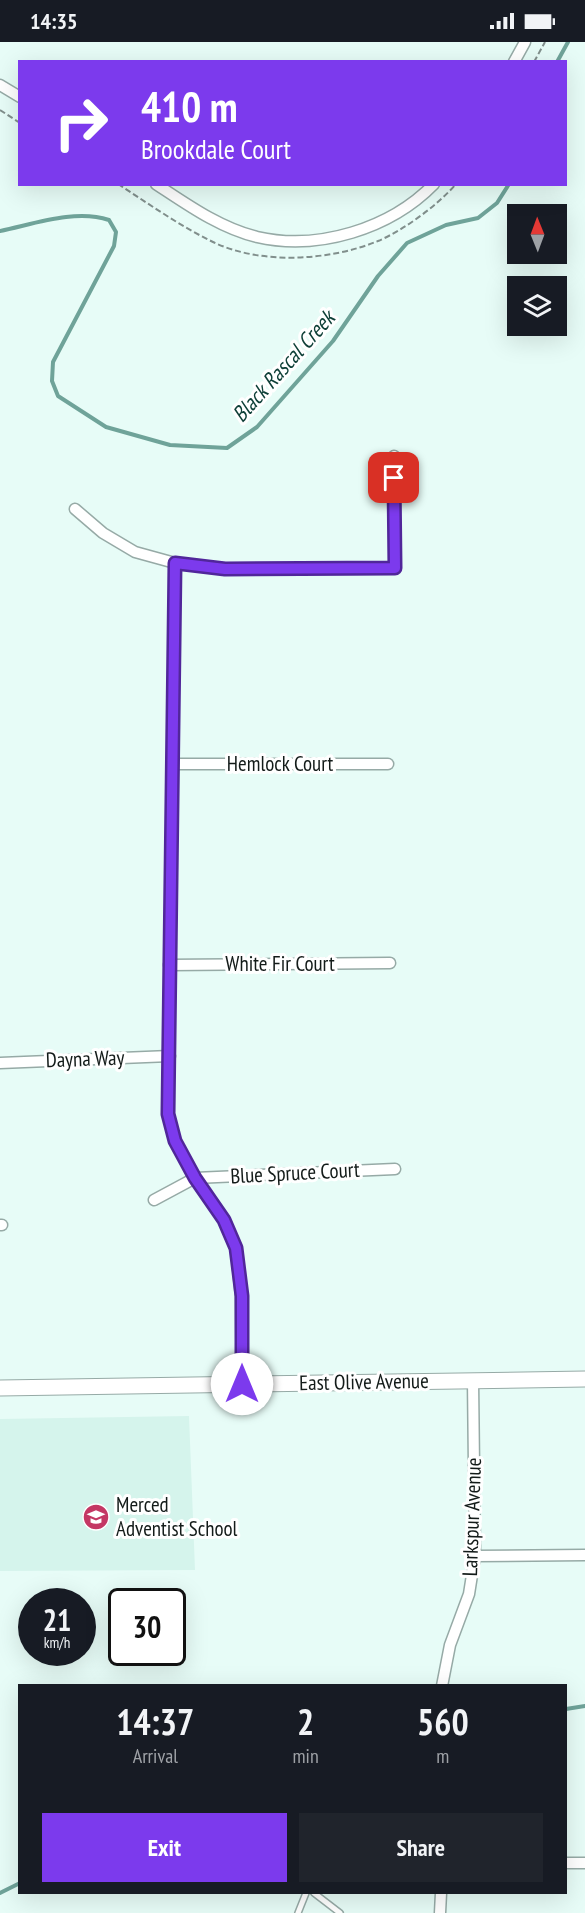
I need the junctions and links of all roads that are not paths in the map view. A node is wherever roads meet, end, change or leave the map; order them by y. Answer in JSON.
{"nodes":[{"id":1,"x":525,"y":42,"type":"edge"},
{"id":2,"x":515,"y":60,"type":"edge"},
{"id":3,"x":0,"y":85,"type":"edge"},
{"id":4,"x":18,"y":96,"type":"edge"},
{"id":5,"x":159,"y":186,"type":"edge"},
{"id":6,"x":432,"y":186,"type":"edge"},
{"id":7,"x":393,"y":456,"type":"dead end"},
{"id":8,"x":75,"y":509,"type":"dead end"},
{"id":9,"x":175,"y":563,"type":"junction"},
{"id":10,"x":173,"y":764,"type":"junction"},
{"id":11,"x":388,"y":764,"type":"dead end"},
{"id":12,"x":390,"y":963,"type":"dead end"},
{"id":13,"x":170,"y":965,"type":"junction"},
{"id":14,"x":170,"y":1056,"type":"junction"},
{"id":15,"x":0,"y":1063,"type":"edge"},
{"id":16,"x":395,"y":1168,"type":"dead end"},
{"id":17,"x":195,"y":1178,"type":"junction"},
{"id":18,"x":154,"y":1200,"type":"dead end"},
{"id":19,"x":585,"y":1379,"type":"edge"},
{"id":20,"x":473,"y":1380,"type":"junction"},
{"id":21,"x":242,"y":1384,"type":"junction"},
{"id":22,"x":0,"y":1388,"type":"edge"},
{"id":23,"x":585,"y":1555,"type":"edge"},
{"id":24,"x":476,"y":1556,"type":"junction"},
{"id":25,"x":442,"y":1684,"type":"edge"},
{"id":26,"x":567,"y":1863,"type":"edge"},
{"id":27,"x":585,"y":1863,"type":"edge"},
{"id":28,"x":306,"y":1894,"type":"edge"},
{"id":29,"x":315,"y":1894,"type":"edge"},
{"id":30,"x":441,"y":1894,"type":"edge"},
{"id":31,"x":298,"y":1913,"type":"edge"},
{"id":32,"x":340,"y":1913,"type":"edge"},
{"id":33,"x":440,"y":1913,"type":"edge"}],
"edges":[{"from":1,"to":2,"type":"street"},
{"from":3,"to":4,"type":"street"},
{"from":5,"to":6,"type":"street"},
{"from":7,"to":9,"type":"street"},
{"from":8,"to":9,"type":"street"},
{"from":9,"to":10,"type":"street"},
{"from":10,"to":11,"type":"street","name":"Hemlock Court"},
{"from":10,"to":13,"type":"street"},
{"from":12,"to":13,"type":"street","name":"White Fir Court"},
{"from":13,"to":14,"type":"street"},
{"from":14,"to":15,"type":"street","name":"Dayna Way"},
{"from":14,"to":17,"type":"street"},
{"from":16,"to":17,"type":"street","name":"Blue Spruce Court"},
{"from":17,"to":18,"type":"street"},
{"from":17,"to":21,"type":"street"},
{"from":19,"to":20,"type":"main road","name":"East Olive Avenue"},
{"from":20,"to":21,"type":"main road","name":"East Olive Avenue"},
{"from":20,"to":24,"type":"street","name":"Larkspur Avenue"},
{"from":21,"to":22,"type":"main road","name":"East Olive Avenue"},
{"from":23,"to":24,"type":"street"},
{"from":24,"to":25,"type":"street","name":"Larkspur Avenue"},
{"from":26,"to":27,"type":"street"},
{"from":28,"to":31,"type":"lane"},
{"from":29,"to":32,"type":"lane"},
{"from":30,"to":33,"type":"street"}]}
